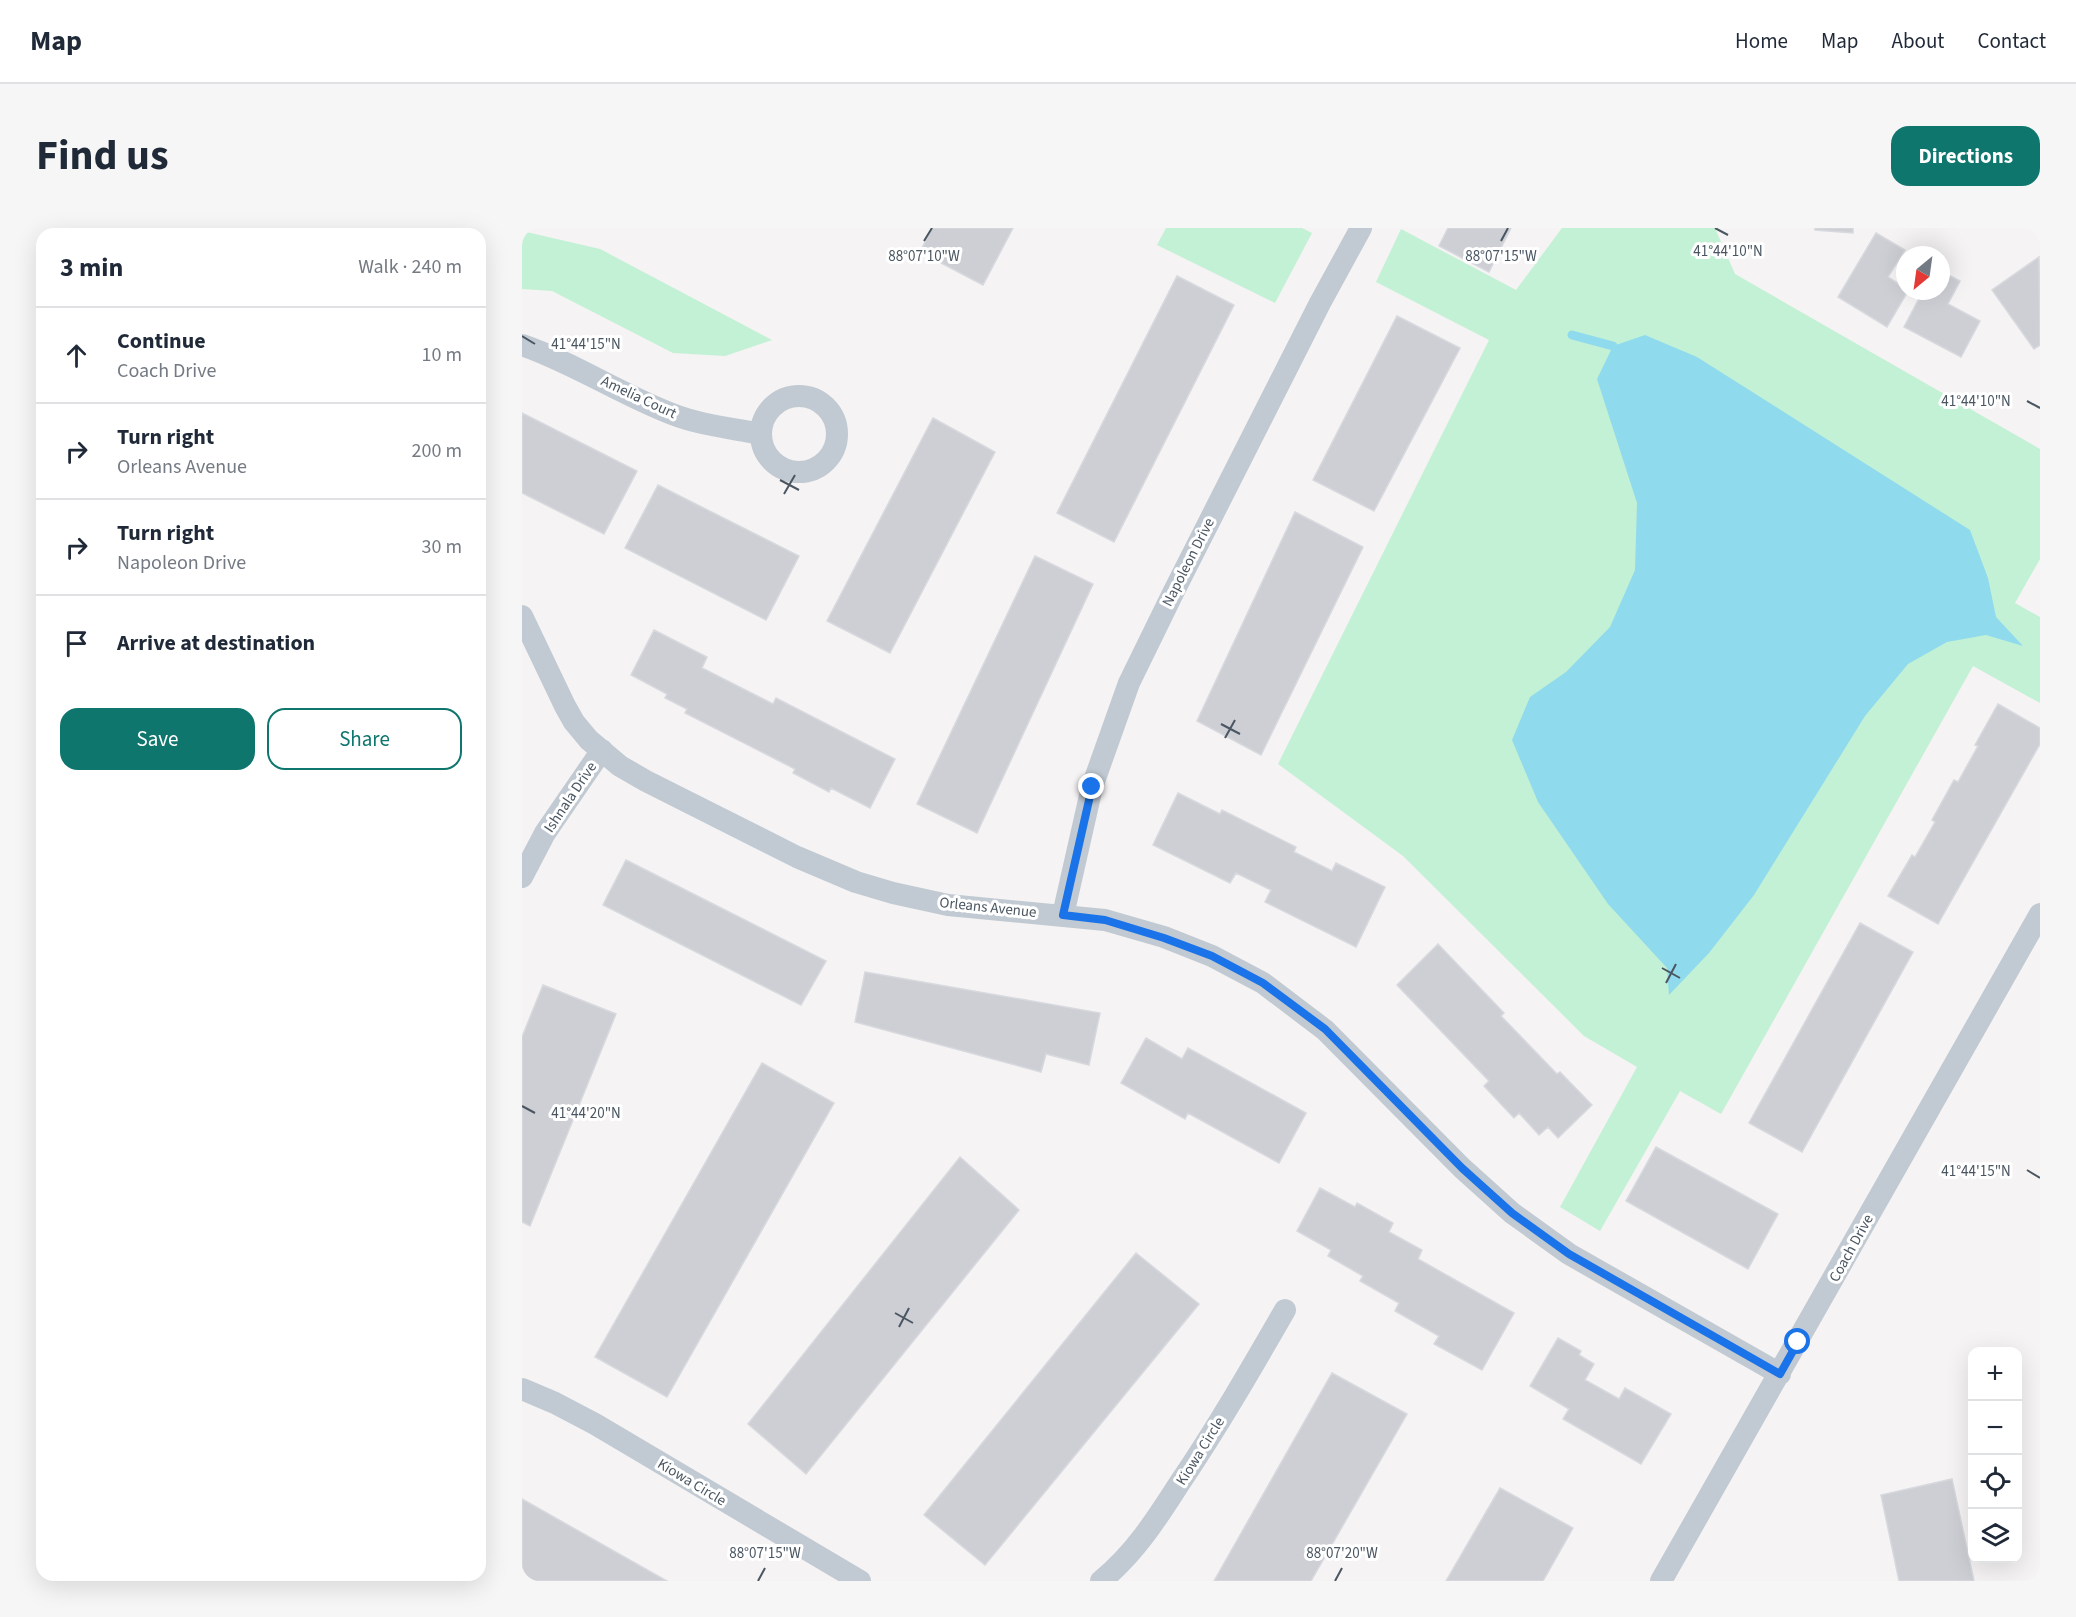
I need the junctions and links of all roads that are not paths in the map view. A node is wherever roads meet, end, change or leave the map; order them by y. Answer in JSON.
{"nodes":[{"id":1,"x":1361,"y":228,"type":"edge"},
{"id":2,"x":522,"y":345,"type":"edge"},
{"id":3,"x":761,"y":434,"type":"dead end"},
{"id":4,"x":522,"y":616,"type":"edge"},
{"id":5,"x":602,"y":750,"type":"junction"},
{"id":6,"x":522,"y":877,"type":"edge"},
{"id":7,"x":2040,"y":914,"type":"edge"},
{"id":8,"x":1063,"y":915,"type":"junction"},
{"id":9,"x":1285,"y":1310,"type":"dead end"},
{"id":10,"x":1780,"y":1374,"type":"junction"},
{"id":11,"x":522,"y":1389,"type":"edge"},
{"id":12,"x":860,"y":1581,"type":"edge"},
{"id":13,"x":1101,"y":1581,"type":"edge"},
{"id":14,"x":1661,"y":1581,"type":"edge"}],
"edges":[{"from":1,"to":8,"type":"street","name":"Napoleon Drive"},
{"from":2,"to":3,"type":"street","name":"Amelia Court"},
{"from":4,"to":5,"type":"street","name":"Orleans Avenue"},
{"from":5,"to":6,"type":"street","name":"Ishnala Drive"},
{"from":5,"to":8,"type":"street","name":"Orleans Avenue"},
{"from":7,"to":10,"type":"street","name":"Coach Drive"},
{"from":8,"to":10,"type":"street","name":"Orleans Avenue"},
{"from":9,"to":13,"type":"street","name":"Kiowa Circle"},
{"from":10,"to":14,"type":"street","name":"Coach Drive"},
{"from":11,"to":12,"type":"street","name":"Kiowa Circle"}]}
